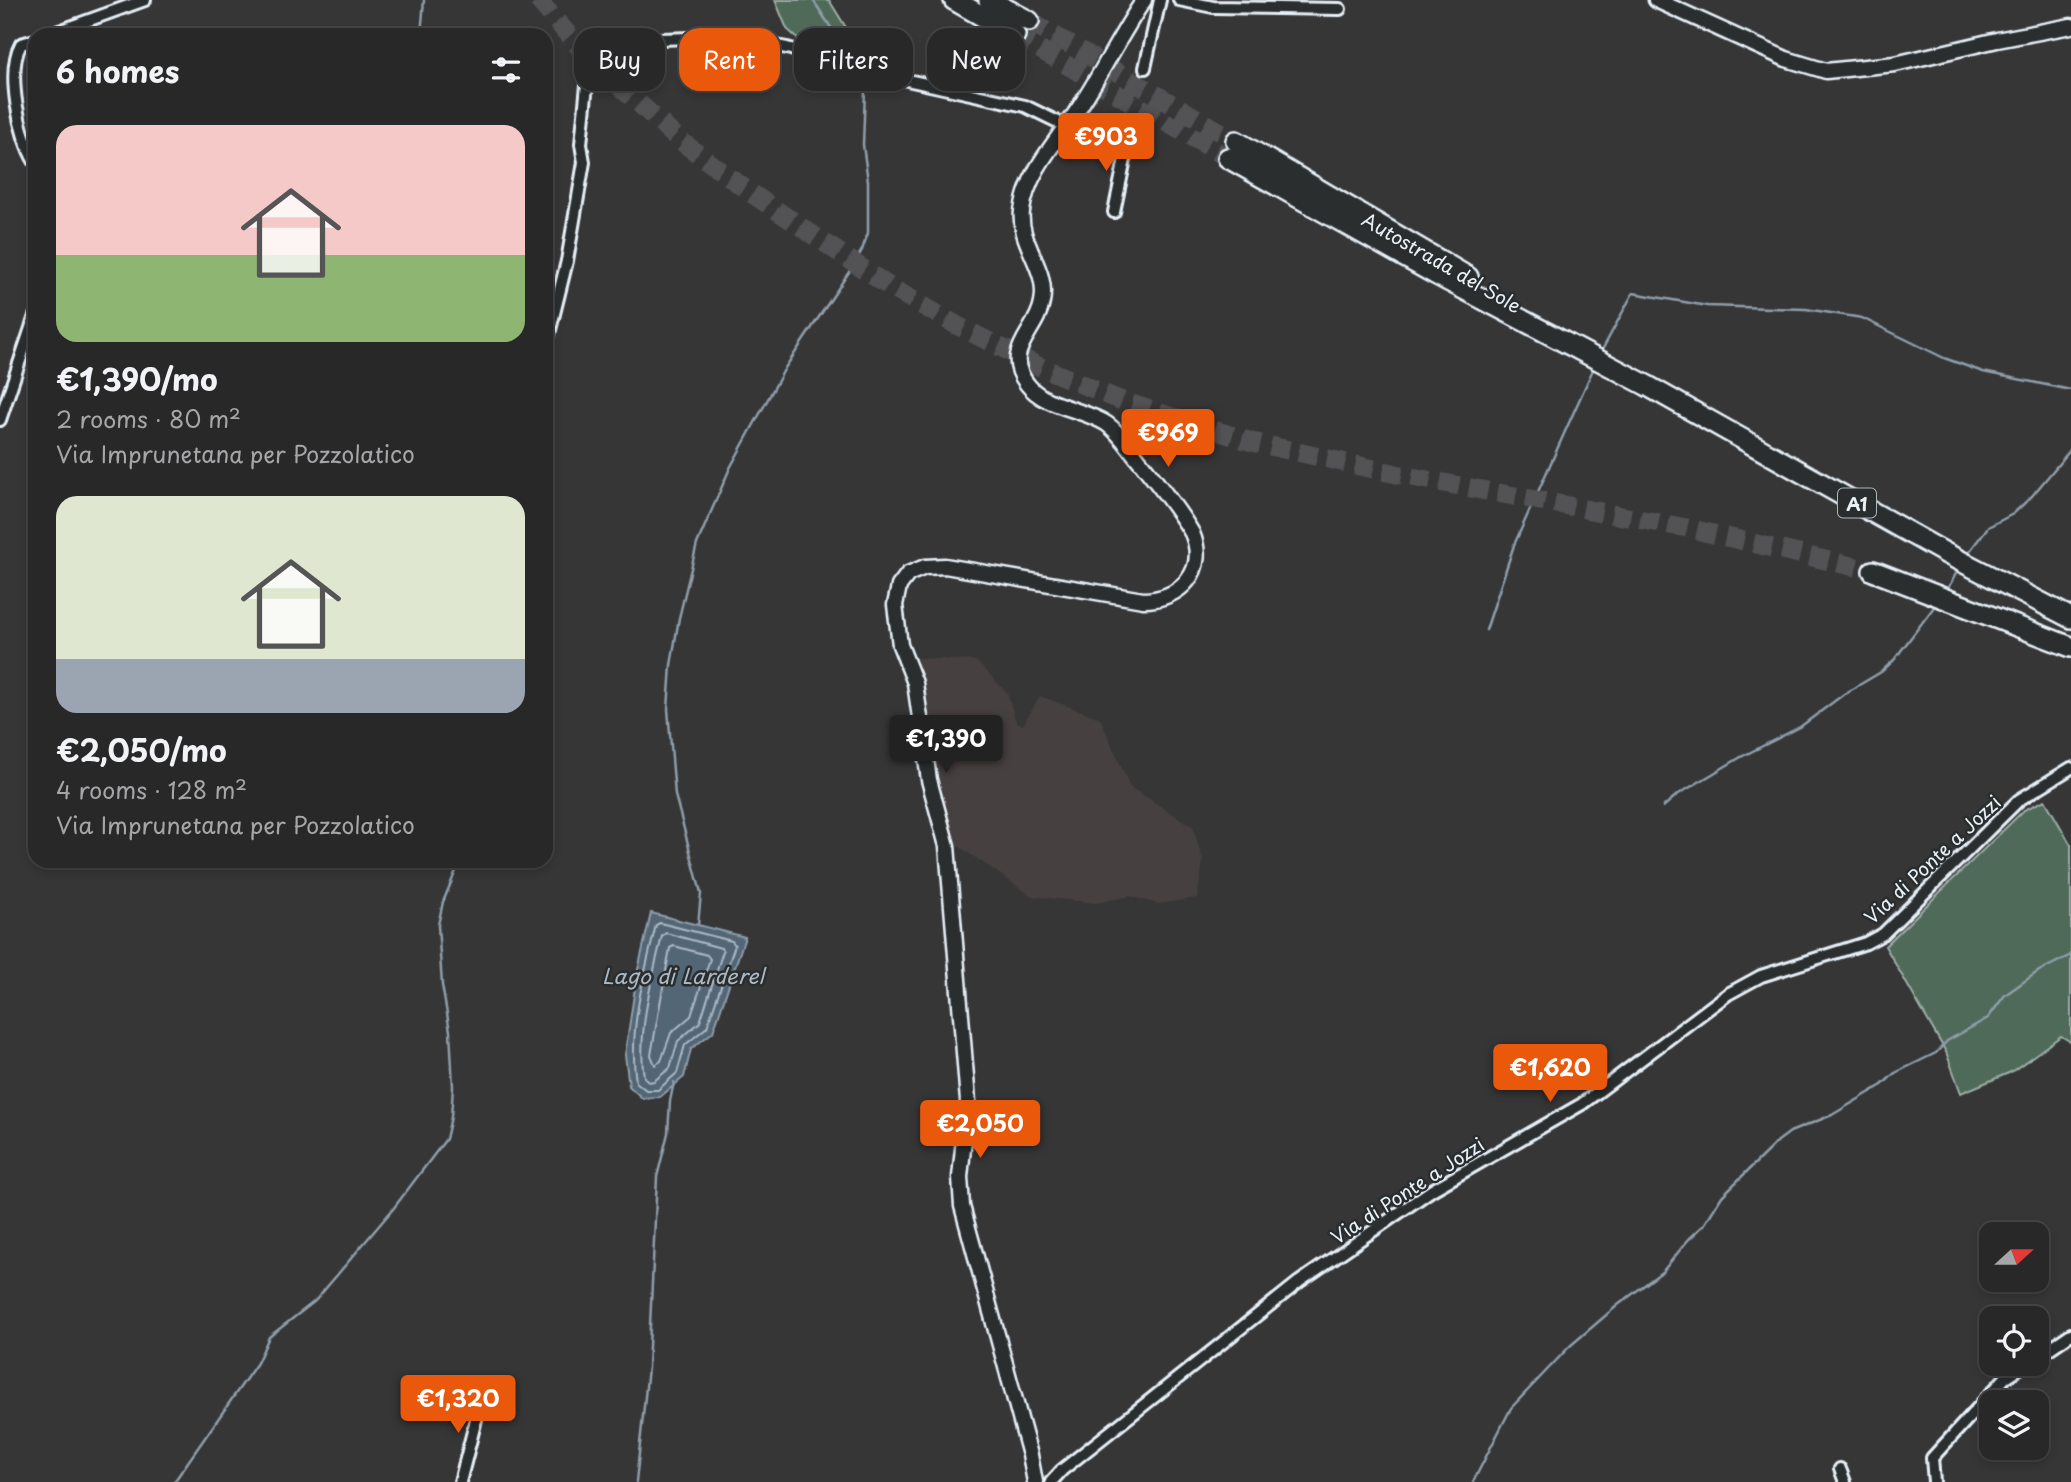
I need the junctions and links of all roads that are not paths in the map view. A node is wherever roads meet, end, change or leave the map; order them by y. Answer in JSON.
{"nodes":[{"id":1,"x":145,"y":0,"type":"edge"},
{"id":2,"x":954,"y":0,"type":"edge"},
{"id":3,"x":989,"y":0,"type":"edge"},
{"id":4,"x":1160,"y":0,"type":"edge"},
{"id":5,"x":1179,"y":0,"type":"edge"},
{"id":6,"x":1657,"y":0,"type":"edge"},
{"id":7,"x":1139,"y":2,"type":"edge"},
{"id":8,"x":1340,"y":9,"type":"dead end"},
{"id":9,"x":2071,"y":26,"type":"edge"},
{"id":10,"x":67,"y":28,"type":"edge"},
{"id":11,"x":28,"y":42,"type":"edge"},
{"id":12,"x":1145,"y":68,"type":"dead end"},
{"id":13,"x":1069,"y":122,"type":"junction"},
{"id":14,"x":28,"y":146,"type":"edge"},
{"id":15,"x":1232,"y":149,"type":"tunnel mouth"},
{"id":16,"x":1114,"y":212,"type":"dead end"},
{"id":17,"x":553,"y":318,"type":"edge"},
{"id":18,"x":28,"y":337,"type":"edge"},
{"id":19,"x":0,"y":420,"type":"edge"},
{"id":20,"x":1873,"y":571,"type":"tunnel mouth"},
{"id":21,"x":2071,"y":618,"type":"edge"},
{"id":22,"x":2071,"y":648,"type":"edge"},
{"id":23,"x":2071,"y":768,"type":"edge"},
{"id":24,"x":2071,"y":1334,"type":"edge"},
{"id":25,"x":2049,"y":1349,"type":"edge"},
{"id":26,"x":2008,"y":1376,"type":"edge"},
{"id":27,"x":482,"y":1396,"type":"dead end"},
{"id":28,"x":1840,"y":1469,"type":"dead end"},
{"id":29,"x":460,"y":1482,"type":"edge"},
{"id":30,"x":1035,"y":1482,"type":"edge"},
{"id":31,"x":1051,"y":1482,"type":"edge"},
{"id":32,"x":1845,"y":1482,"type":"edge"},
{"id":33,"x":1934,"y":1482,"type":"edge"}],
"edges":[{"from":1,"to":10,"type":"street"},
{"from":2,"to":3,"type":"highway"},
{"from":4,"to":12,"type":"street"},
{"from":5,"to":8,"type":"street"},
{"from":6,"to":9,"type":"main road"},
{"from":7,"to":13,"type":"main road"},
{"from":11,"to":14,"type":"street"},
{"from":13,"to":16,"type":"street"},
{"from":13,"to":17,"type":"street"},
{"from":13,"to":30,"type":"main road"},
{"from":15,"to":21,"type":"highway","name":"Autostrada del Sole","number":"A1"},
{"from":18,"to":19,"type":"street"},
{"from":20,"to":22,"type":"highway"},
{"from":23,"to":31,"type":"street","name":"Via di Ponte a Jozzi"},
{"from":24,"to":25,"type":"street"},
{"from":26,"to":33,"type":"street"},
{"from":27,"to":29,"type":"street"},
{"from":28,"to":32,"type":"street"}]}
